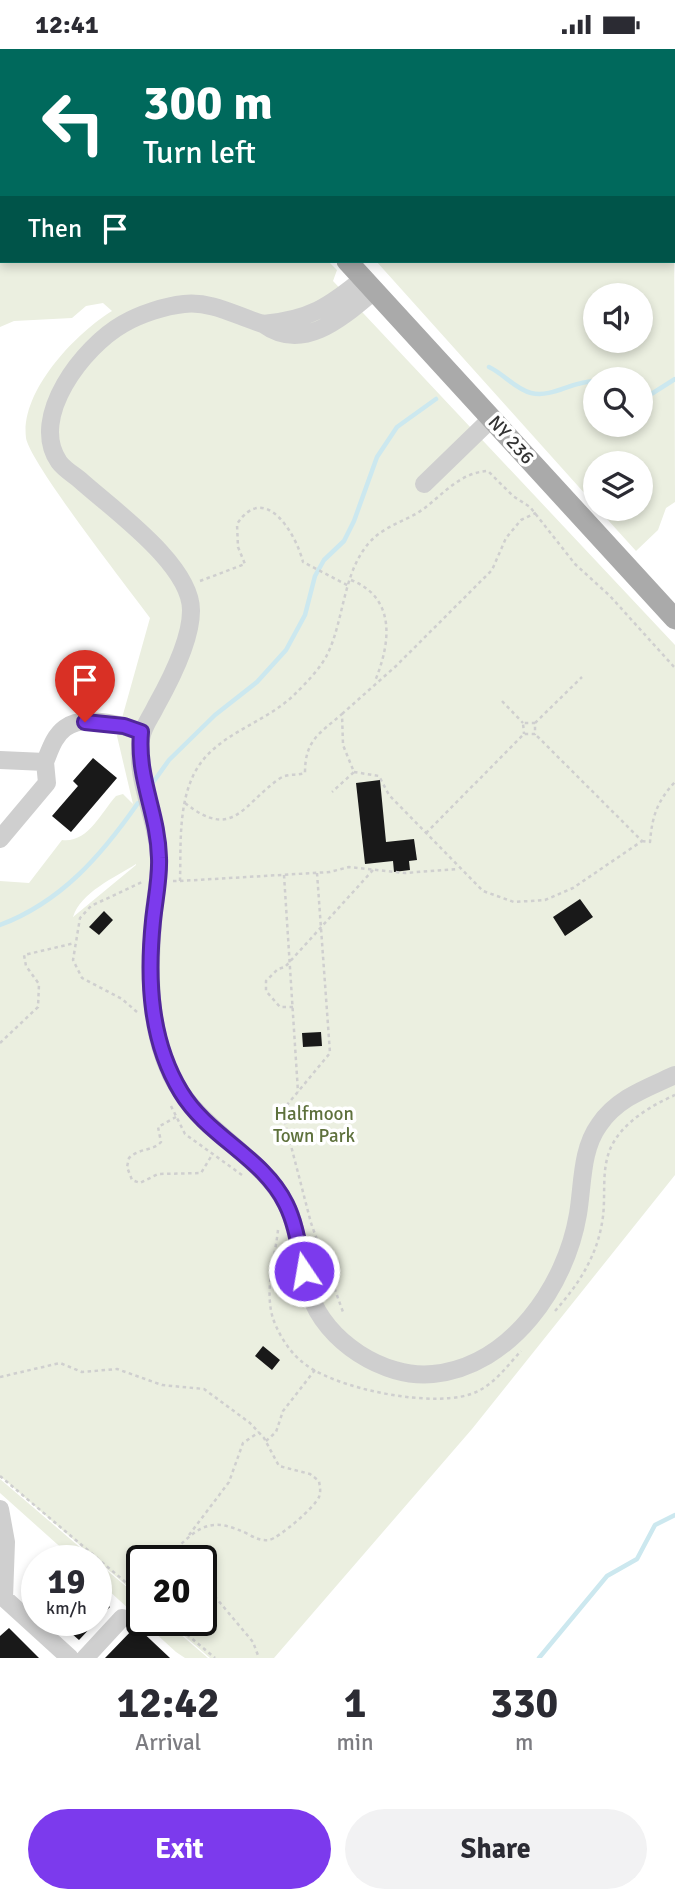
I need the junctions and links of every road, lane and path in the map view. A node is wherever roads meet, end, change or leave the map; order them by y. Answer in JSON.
{"nodes":[{"id":1,"x":350,"y":263,"type":"edge"},
{"id":2,"x":369,"y":284,"type":"junction"},
{"id":3,"x":492,"y":418,"type":"junction"},
{"id":4,"x":424,"y":484,"type":"dead end"},
{"id":5,"x":536,"y":513,"type":"junction"},
{"id":6,"x":351,"y":580,"type":"junction"},
{"id":7,"x":349,"y":586,"type":"junction"},
{"id":8,"x":184,"y":587,"type":"junction"},
{"id":9,"x":675,"y":619,"type":"edge"},
{"id":10,"x":675,"y":668,"type":"edge"},
{"id":11,"x":582,"y":677,"type":"dead end"},
{"id":12,"x":374,"y":684,"type":"junction"},
{"id":13,"x":502,"y":701,"type":"dead end"},
{"id":14,"x":342,"y":714,"type":"junction"},
{"id":15,"x":523,"y":723,"type":"junction"},
{"id":16,"x":535,"y":723,"type":"junction"},
{"id":17,"x":141,"y":732,"type":"junction"},
{"id":18,"x":524,"y":734,"type":"junction"},
{"id":19,"x":535,"y":734,"type":"junction"},
{"id":20,"x":0,"y":760,"type":"edge"},
{"id":21,"x":45,"y":762,"type":"junction"},
{"id":22,"x":354,"y":772,"type":"junction"},
{"id":23,"x":675,"y":782,"type":"edge"},
{"id":24,"x":332,"y":792,"type":"dead end"},
{"id":25,"x":184,"y":803,"type":"junction"},
{"id":26,"x":426,"y":833,"type":"junction"},
{"id":27,"x":0,"y":839,"type":"edge"},
{"id":28,"x":642,"y":841,"type":"junction"},
{"id":29,"x":461,"y":869,"type":"junction"},
{"id":30,"x":373,"y":870,"type":"junction"},
{"id":31,"x":317,"y":873,"type":"junction"},
{"id":32,"x":284,"y":875,"type":"junction"},
{"id":33,"x":157,"y":881,"type":"junction"},
{"id":34,"x":180,"y":881,"type":"junction"},
{"id":35,"x":322,"y":926,"type":"junction"},
{"id":36,"x":75,"y":943,"type":"junction"},
{"id":37,"x":290,"y":961,"type":"junction"},
{"id":38,"x":293,"y":1007,"type":"junction"},
{"id":39,"x":141,"y":1016,"type":"dead end"},
{"id":40,"x":0,"y":1043,"type":"edge"},
{"id":41,"x":675,"y":1075,"type":"edge"},
{"id":42,"x":298,"y":1092,"type":"junction"},
{"id":43,"x":675,"y":1095,"type":"edge"},
{"id":44,"x":169,"y":1103,"type":"dead end"},
{"id":45,"x":176,"y":1117,"type":"junction"},
{"id":46,"x":212,"y":1155,"type":"junction"},
{"id":47,"x":243,"y":1176,"type":"dead end"},
{"id":48,"x":279,"y":1225,"type":"dead end"},
{"id":49,"x":342,"y":1312,"type":"dead end"},
{"id":50,"x":552,"y":1315,"type":"dead end"},
{"id":51,"x":526,"y":1345,"type":"dead end"},
{"id":52,"x":315,"y":1370,"type":"junction"},
{"id":53,"x":0,"y":1377,"type":"edge"},
{"id":54,"x":259,"y":1432,"type":"junction"},
{"id":55,"x":266,"y":1441,"type":"junction"},
{"id":56,"x":0,"y":1476,"type":"edge"},
{"id":57,"x":0,"y":1509,"type":"edge"},
{"id":58,"x":186,"y":1539,"type":"junction"},
{"id":59,"x":181,"y":1545,"type":"edge"},
{"id":60,"x":126,"y":1582,"type":"edge"},
{"id":61,"x":217,"y":1599,"type":"edge"},
{"id":62,"x":2,"y":1601,"type":"edge"},
{"id":63,"x":122,"y":1618,"type":"dead end"},
{"id":64,"x":189,"y":1636,"type":"edge"},
{"id":65,"x":70,"y":1658,"type":"edge"},
{"id":66,"x":85,"y":1658,"type":"edge"},
{"id":67,"x":215,"y":1658,"type":"edge"},
{"id":68,"x":259,"y":1658,"type":"edge"}],
"edges":[{"from":1,"to":2,"type":"main road","name":"NY 236","number":"NY 236"},
{"from":2,"to":3,"type":"main road","name":"NY 236","number":"NY 236"},
{"from":2,"to":8,"type":"street"},
{"from":3,"to":4,"type":"street"},
{"from":3,"to":9,"type":"main road","name":"NY 236","number":"NY 236"},
{"from":5,"to":6,"type":"path"},
{"from":5,"to":10,"type":"path"},
{"from":5,"to":12,"type":"path"},
{"from":6,"to":7,"type":"path"},
{"from":6,"to":12,"type":"path"},
{"from":7,"to":8,"type":"path"},
{"from":7,"to":25,"type":"path"},
{"from":8,"to":17,"type":"street"},
{"from":11,"to":16,"type":"path"},
{"from":12,"to":14,"type":"path"},
{"from":13,"to":15,"type":"path"},
{"from":14,"to":22,"type":"path"},
{"from":14,"to":25,"type":"path"},
{"from":15,"to":16,"type":"path"},
{"from":15,"to":18,"type":"path"},
{"from":16,"to":19,"type":"path"},
{"from":17,"to":21,"type":"street"},
{"from":17,"to":33,"type":"street"},
{"from":18,"to":19,"type":"path"},
{"from":18,"to":26,"type":"path"},
{"from":19,"to":28,"type":"path"},
{"from":20,"to":21,"type":"street"},
{"from":21,"to":27,"type":"street"},
{"from":22,"to":24,"type":"path"},
{"from":22,"to":26,"type":"path"},
{"from":23,"to":28,"type":"path"},
{"from":25,"to":34,"type":"path"},
{"from":26,"to":29,"type":"path"},
{"from":28,"to":29,"type":"path"},
{"from":29,"to":30,"type":"path"},
{"from":30,"to":31,"type":"path"},
{"from":30,"to":35,"type":"path"},
{"from":31,"to":32,"type":"path"},
{"from":31,"to":35,"type":"path"},
{"from":32,"to":34,"type":"path"},
{"from":32,"to":37,"type":"path"},
{"from":33,"to":34,"type":"path"},
{"from":33,"to":36,"type":"path"},
{"from":33,"to":41,"type":"street"},
{"from":35,"to":37,"type":"path"},
{"from":35,"to":42,"type":"path"},
{"from":36,"to":39,"type":"path"},
{"from":36,"to":40,"type":"path"},
{"from":37,"to":38,"type":"path"},
{"from":37,"to":38,"type":"path"},
{"from":38,"to":42,"type":"path"},
{"from":42,"to":49,"type":"path"},
{"from":43,"to":50,"type":"path"},
{"from":44,"to":45,"type":"path"},
{"from":45,"to":46,"type":"path"},
{"from":45,"to":46,"type":"path"},
{"from":46,"to":47,"type":"path"},
{"from":48,"to":52,"type":"path"},
{"from":51,"to":52,"type":"path"},
{"from":52,"to":55,"type":"path"},
{"from":53,"to":54,"type":"path"},
{"from":54,"to":55,"type":"path"},
{"from":54,"to":58,"type":"path"},
{"from":55,"to":58,"type":"path"},
{"from":56,"to":60,"type":"path"},
{"from":57,"to":62,"type":"street"},
{"from":58,"to":59,"type":"path"},
{"from":61,"to":68,"type":"path"},
{"from":62,"to":65,"type":"street"},
{"from":63,"to":66,"type":"street"},
{"from":64,"to":67,"type":"path"}]}
